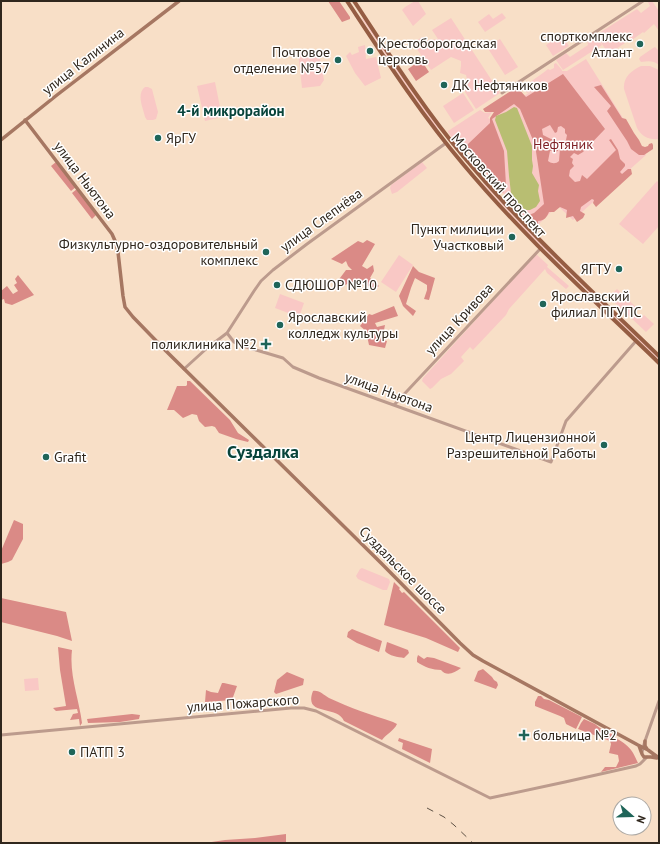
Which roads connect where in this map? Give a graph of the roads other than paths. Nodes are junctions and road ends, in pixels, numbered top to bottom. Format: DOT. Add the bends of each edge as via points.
graph roads {
  1 [pos="179,1"];
  2 [pos="348,1"];
  3 [pos="354,1"];
  4 [pos="643,1"];
  5 [pos="502,93"];
  6 [pos="25,120"];
  7 [pos="443,131"];
  8 [pos="439,134"];
  9 [pos="1,140"];
  10 [pos="446,143"];
  11 [pos="483,179"];
  12 [pos="479,183"];
  13 [pos="541,248"];
  14 [pos="227,333"];
  15 [pos="636,341"];
  16 [pos="659,356"];
  17 [pos="659,363"];
  18 [pos="184,369"];
  19 [pos="394,405"];
  20 [pos="659,701"];
  21 [pos="1,735"];
  22 [pos="645,741"];
  23 [pos="638,746"];
  24 [pos="645,751"];
  25 [pos="647,757"];
  26 [pos="659,758"];
  27 [pos="643,762"];
  1 -- 6 [label="main road, улица Калинина"];
  2 -- 8 [label="main road, Московский проспект" via="405,88"];
  3 -- 7 [label="main road, Московский проспект"];
  4 -- 5 [label="street"];
  6 -- 9 [label="main road, улица Калинина"];
  6 -- 18 [label="main road, улица Ньютона" via="112,234 119,258 127,310"];
  7 -- 8 [label="street"];
  7 -- 11 [label="main road, Московский проспект"];
  8 -- 10 [label="main road, Московский проспект"];
  10 -- 12 [label="main road, Московский проспект"];
  10 -- 14 [label="street, улица Слепнёва" via="273,270 261,281"];
  11 -- 12 [label="main road"];
  11 -- 16 [label="main road, Московский проспект" via="531,231"];
  12 -- 13 [label="main road, Московский проспект"];
  13 -- 15 [label="main road, Московский проспект"];
  13 -- 19 [label="street, улица Кривова"];
  14 -- 18 [label="street, улица Слепнёва"];
  14 -- 19 [label="street, улица Ньютона" via="239,345 283,358 293,367"];
  15 -- 17 [label="main road, Московский проспект"];
  15 -- 19 [label="street, улица Ньютона" via="566,421 551,462"];
  18 -- 23 [label="main road, Суздальское шоссе" via="468,651 483,662"];
  20 -- 22 [label="street"];
  21 -- 27 [label="street, улица Пожарского" via="304,708 316,711 490,798 636,766"];
  22 -- 23 [label="street"];
  22 -- 24 [label="main road"];
  23 -- 24 [label="main road"];
  24 -- 25 [label="main road" via="644,757"];
  24 -- 25 [label="main road" via="650,754"];
  24 -- 26 [label="main road"];
  24 -- 27 [label="street"];
  25 -- 26 [label="main road"];
  25 -- 27 [label="street"];
}
